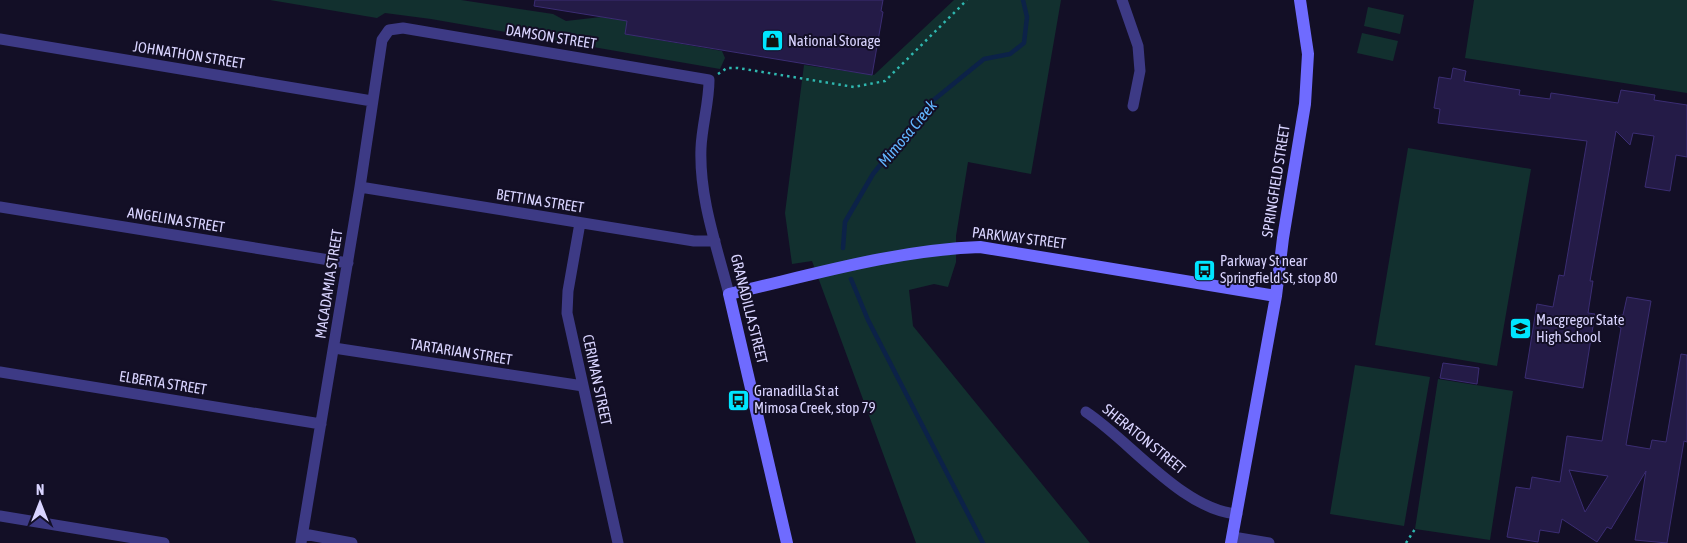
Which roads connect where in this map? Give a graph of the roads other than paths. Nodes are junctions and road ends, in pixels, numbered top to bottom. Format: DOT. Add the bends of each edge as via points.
graph roads {
  1 [pos="1122,0"];
  2 [pos="1300,0"];
  3 [pos="389,30"];
  4 [pos="0,39"];
  5 [pos="708,80"];
  6 [pos="372,101"];
  7 [pos="1133,106"];
  8 [pos="360,187"];
  9 [pos="0,207"];
  10 [pos="580,222"];
  11 [pos="715,241"];
  12 [pos="348,263"];
  13 [pos="730,294"];
  14 [pos="1276,296"];
  15 [pos="334,348"];
  16 [pos="0,372"];
  17 [pos="583,386"];
  18 [pos="1086,412"];
  19 [pos="321,424"];
  20 [pos="1237,514"];
  21 [pos="0,516"];
  22 [pos="302,538"];
  23 [pos="1232,540"];
  24 [pos="164,543"];
  25 [pos="352,543"];
  26 [pos="618,543"];
  27 [pos="787,543"];
  28 [pos="1269,543"];
  1 -- 7 [label="street" via="1138,46 1140,71"];
  2 -- 14 [label="street, SPRINGFIELD STREET" via="1308,54 1306,104"];
  3 -- 5 [label="street, DAMSON STREET" via="404,28"];
  3 -- 6 [label="street, MACADAMIA STREET" via="382,40"];
  4 -- 6 [label="street, JOHNATHON STREET"];
  5 -- 11 [label="street, GRANADILLA STREET" via="701,171 704,200"];
  6 -- 8 [label="street, MACADAMIA STREET"];
  8 -- 10 [label="street, BETTINA STREET"];
  8 -- 12 [label="street, MACADAMIA STREET"];
  9 -- 12 [label="street, ANGELINA STREET"];
  10 -- 11 [label="street, BETTINA STREET" via="694,241"];
  10 -- 17 [label="street, CERIMAN STREET" via="567,313"];
  11 -- 13 [label="street, GRANADILLA STREET"];
  12 -- 15 [label="street, MACADAMIA STREET"];
  13 -- 14 [label="street, PARKWAY STREET" via="881,258 947,248 980,247"];
  13 -- 27 [label="street, GRANADILLA STREET"];
  14 -- 20 [label="street, SPRINGFIELD STREET"];
  15 -- 17 [label="street, TARTARIAN STREET"];
  15 -- 19 [label="street, MACADAMIA STREET"];
  16 -- 19 [label="street, ELBERTA STREET"];
  17 -- 26 [label="street, CERIMAN STREET"];
  18 -- 20 [label="street, SHERATON STREET" via="1106,425 1150,466 1204,505"];
  19 -- 22 [label="street, MACADAMIA STREET"];
  20 -- 23 [label="street, SPRINGFIELD STREET"];
  21 -- 24 [label="street"];
  22 -- 25 [label="street"];
  23 -- 28 [label="street"];
}
